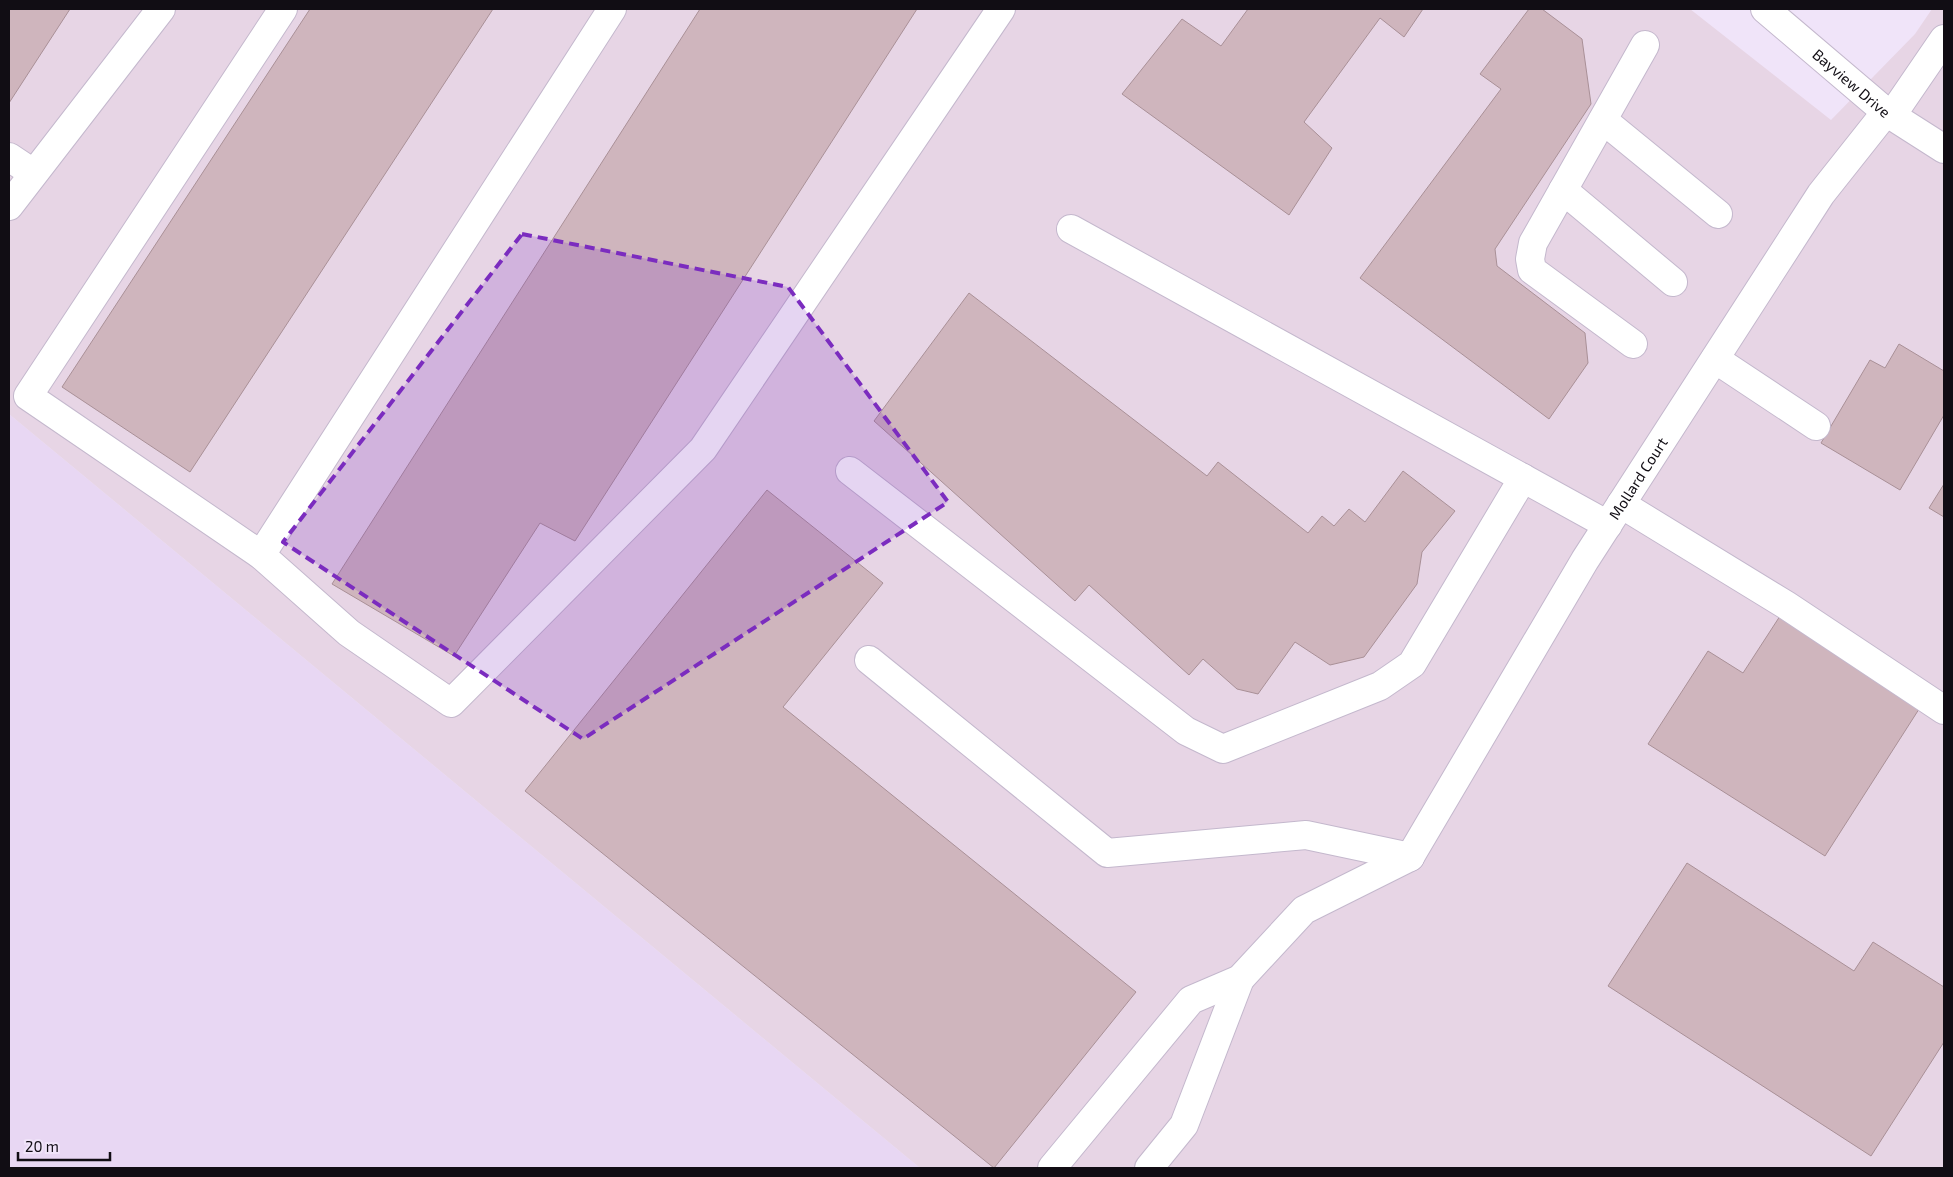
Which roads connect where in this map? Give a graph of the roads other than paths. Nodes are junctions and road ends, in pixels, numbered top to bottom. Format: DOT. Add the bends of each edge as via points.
graph roads {
  1 [pos="161,9"];
  2 [pos="283,9"];
  3 [pos="612,9"];
  4 [pos="1001,9"];
  5 [pos="1765,9"];
  6 [pos="1944,38"];
  7 [pos="1645,44"];
  8 [pos="1889,114"];
  9 [pos="1603,120"];
  10 [pos="1944,149"];
  11 [pos="9,157"];
  12 [pos="33,173"];
  13 [pos="1563,190"];
  14 [pos="9,206"];
  15 [pos="1718,214"];
  16 [pos="1071,228"];
  17 [pos="1673,282"];
  18 [pos="1633,344"];
  19 [pos="1715,359"];
  20 [pos="1816,426"];
  21 [pos="850,471"];
  22 [pos="1523,478"];
  23 [pos="1615,514"];
  24 [pos="261,556"];
  25 [pos="869,660"];
  26 [pos="1944,710"];
  27 [pos="1410,857"];
  28 [pos="1240,979"];
  29 [pos="1052,1168"];
  30 [pos="1149,1168"];
  1 -- 12 [label="street"];
  2 -- 24 [label="street" via="28,396"];
  3 -- 24 [label="street"];
  4 -- 24 [label="street" via="703,449 451,703 350,633"];
  5 -- 8 [label="street, Bayview Drive"];
  6 -- 8 [label="street, Mollard Court"];
  7 -- 9 [label="street"];
  8 -- 10 [label="street, Bayview Drive"];
  8 -- 19 [label="street, Mollard Court" via="1821,194"];
  9 -- 13 [label="street"];
  9 -- 15 [label="street"];
  11 -- 12 [label="street"];
  12 -- 14 [label="street"];
  13 -- 17 [label="street"];
  13 -- 18 [label="street" via="1533,244 1532,270"];
  16 -- 22 [label="street"];
  19 -- 20 [label="street"];
  19 -- 23 [label="street, Mollard Court"];
  21 -- 22 [label="street" via="1186,731 1222,749 1380,686 1412,664"];
  22 -- 23 [label="street"];
  23 -- 26 [label="street" via="1786,605"];
  23 -- 27 [label="street, Mollard Court"];
  25 -- 27 [label="street" via="1106,853 1306,835"];
  27 -- 28 [label="street" via="1304,910"];
  28 -- 29 [label="street" via="1191,1000"];
  28 -- 30 [label="street" via="1184,1125"];
}
